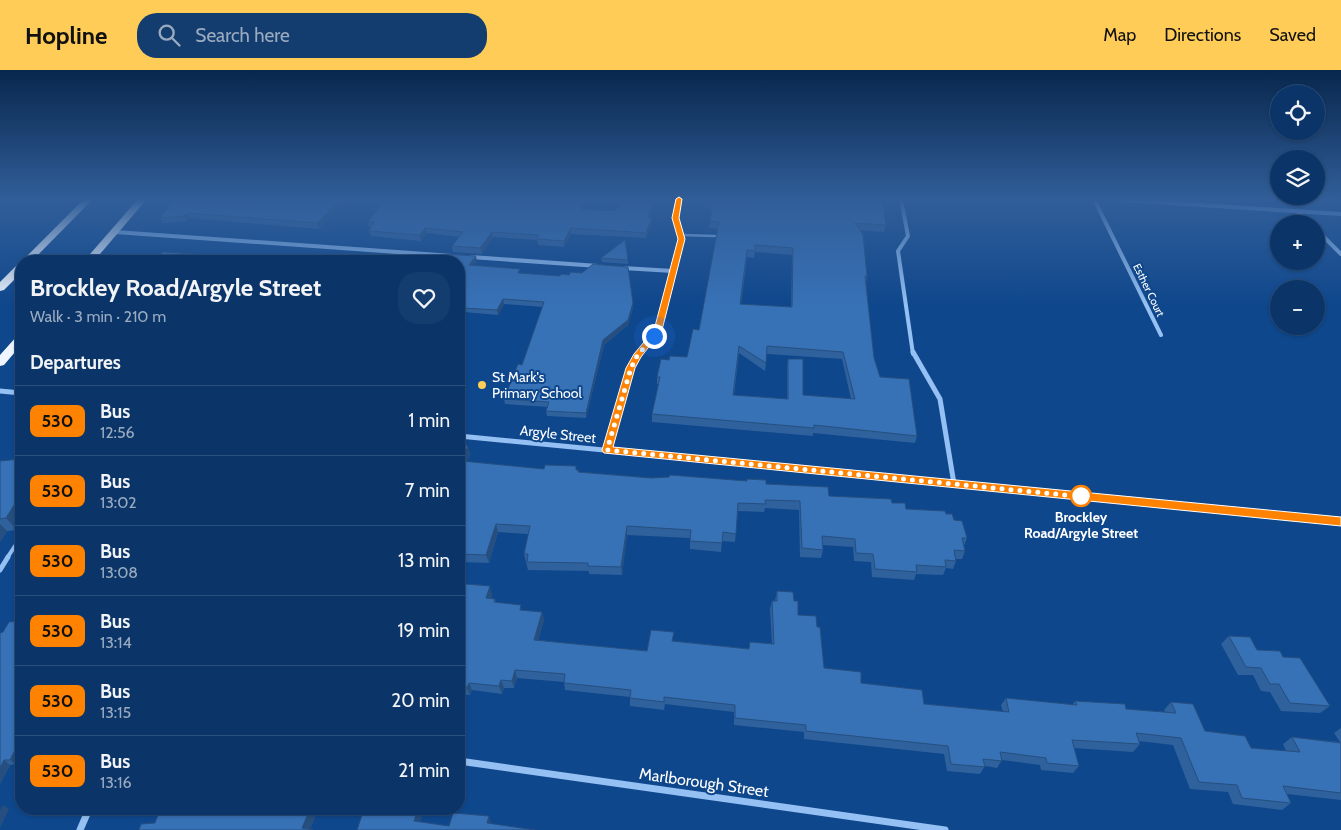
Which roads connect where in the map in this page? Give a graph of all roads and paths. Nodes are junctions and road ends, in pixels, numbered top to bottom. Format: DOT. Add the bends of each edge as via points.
graph roads {
  1 [pos="54,234"];
  2 [pos="113,234"];
  3 [pos="151,234"];
  4 [pos="908,234"];
  5 [pos="1111,234"];
  6 [pos="681,235"];
  7 [pos="715,236"];
  8 [pos="1325,239"];
  9 [pos="1341,254"];
  10 [pos="33,255"];
  11 [pos="94,255"];
  12 [pos="447,255"];
  13 [pos="470,257"];
  14 [pos="603,266"];
  15 [pos="621,268"];
  16 [pos="673,272"];
  17 [pos="15,273"];
  18 [pos="0,288"];
  19 [pos="1161,335"];
  20 [pos="15,345"];
  21 [pos="0,362"];
  22 [pos="0,391"];
  23 [pos="15,392"];
  24 [pos="465,437"];
  25 [pos="607,450"];
  26 [pos="954,484"];
  27 [pos="1341,521"];
  28 [pos="15,546"];
  29 [pos="0,570"];
  30 [pos="465,762"];
  31 [pos="86,815"];
  32 [pos="80,830"];
  33 [pos="945,830"];
  1 -- 10 [label="highway"];
  2 -- 11 [label="highway"];
  3 -- 12 [label="street"];
  4 -- 26 [label="street" via="898,251 913,353 936,390"];
  5 -- 19 [label="street, Esther Court"];
  6 -- 7 [label="lane"];
  6 -- 16 [label="street"];
  8 -- 9 [label="street"];
  13 -- 14 [label="street"];
  15 -- 16 [label="street"];
  16 -- 25 [label="street" via="658,330 631,368"];
  17 -- 18 [label="highway"];
  20 -- 21 [label="highway"];
  22 -- 23 [label="street"];
  24 -- 25 [label="street, Argyle Street"];
  25 -- 26 [label="street, Argyle Street"];
  26 -- 27 [label="street, Argyle Street"];
  28 -- 29 [label="lane"];
  30 -- 33 [label="street, Marlborough Street"];
  31 -- 32 [label="street"];
}
